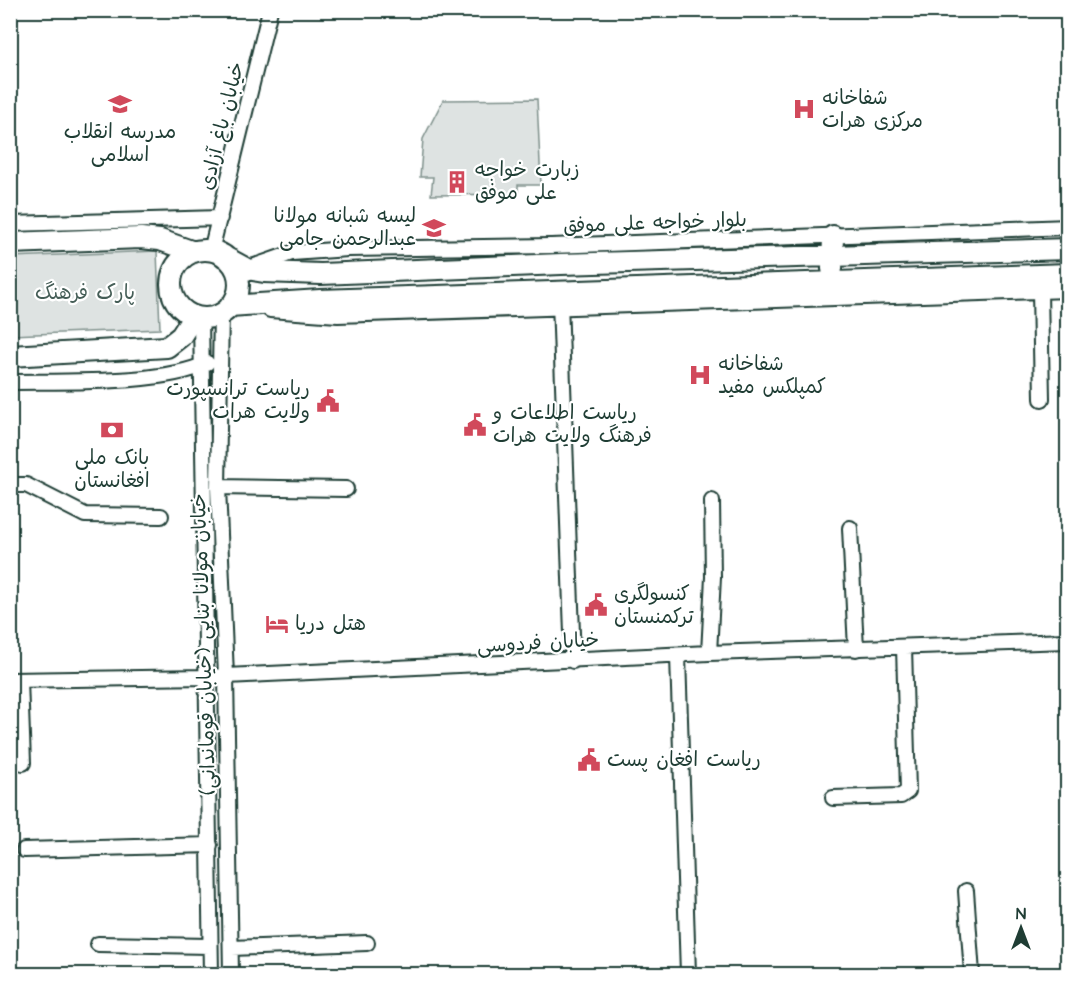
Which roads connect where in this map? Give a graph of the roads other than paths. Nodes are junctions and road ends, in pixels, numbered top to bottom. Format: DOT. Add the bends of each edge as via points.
graph roads {
  1 [pos="270,10"];
  2 [pos="220,218"];
  3 [pos="10,224"];
  4 [pos="1068,227"];
  5 [pos="832,236"];
  6 [pos="10,243"];
  7 [pos="1068,249"];
  8 [pos="210,253"];
  9 [pos="832,258"];
  10 [pos="247,269"];
  11 [pos="1068,274"];
  12 [pos="833,283"];
  13 [pos="1068,290"];
  14 [pos="1040,291"];
  15 [pos="560,300"];
  16 [pos="232,309"];
  17 [pos="198,317"];
  18 [pos="10,356"];
  19 [pos="221,356"];
  20 [pos="202,366"];
  21 [pos="10,382"];
  22 [pos="1042,399"];
  23 [pos="10,485"];
  24 [pos="218,487"];
  25 [pos="346,489"];
  26 [pos="712,501"];
  27 [pos="161,516"];
  28 [pos="850,528"];
  29 [pos="1068,641"];
  30 [pos="904,647"];
  31 [pos="856,649"];
  32 [pos="709,653"];
  33 [pos="678,656"];
  34 [pos="573,661"];
  35 [pos="226,676"];
  36 [pos="206,677"];
  37 [pos="16,680"];
  38 [pos="23,762"];
  39 [pos="833,798"];
  40 [pos="210,845"];
  41 [pos="24,850"];
  42 [pos="966,891"];
  43 [pos="367,943"];
  44 [pos="98,944"];
  45 [pos="210,946"];
  46 [pos="232,948"];
  47 [pos="211,975"];
  48 [pos="231,975"];
  49 [pos="688,975"];
  50 [pos="972,975"];
  1 -- 2 [label="street, خیابان باغ آزادی"];
  2 -- 3 [label="street"];
  2 -- 8 [label="street, خیابان باغ آزادی"];
  4 -- 5 [label="street, بلوار خواجه علی موفق"];
  5 -- 9 [label="highway"];
  5 -- 10 [label="street, بلوار خواجه علی موفق" via="348,249 292,253"];
  6 -- 8 [label="highway" via="141,238"];
  7 -- 9 [label="highway"];
  8 -- 10 [label="highway"];
  8 -- 16 [label="highway" via="232,264 238,281"];
  8 -- 17 [label="highway" via="178,263 171,280 178,306"];
  9 -- 10 [label="highway" via="321,274"];
  9 -- 12 [label="highway"];
  11 -- 12 [label="highway"];
  12 -- 15 [label="highway"];
  13 -- 14 [label="street"];
  14 -- 15 [label="street"];
  14 -- 22 [label="street"];
  15 -- 16 [label="highway" via="320,300"];
  15 -- 34 [label="street"];
  16 -- 17 [label="highway"];
  16 -- 19 [label="street, خیابان مولانا بنایی (خیابان قوماندانی)"];
  17 -- 18 [label="highway" via="167,347"];
  17 -- 20 [label="street, خیابان مولانا بنایی (خیابان قوماندانی)"];
  19 -- 20 [label="street"];
  19 -- 24 [label="street, خیابان مولانا بنایی (خیابان قوماندانی)"];
  20 -- 21 [label="street" via="124,378"];
  20 -- 36 [label="street, خیابان مولانا بنایی (خیابان قوماندانی)"];
  23 -- 27 [label="street" via="26,485 85,515"];
  24 -- 25 [label="street"];
  24 -- 35 [label="street, خیابان مولانا بنایی (خیابان قوماندانی)"];
  26 -- 32 [label="street"];
  28 -- 31 [label="street"];
  29 -- 30 [label="street, خیابان فردوسی"];
  30 -- 31 [label="street, خیابان فردوسی"];
  30 -- 39 [label="street" via="908,791 901,796"];
  31 -- 32 [label="street, خیابان فردوسی"];
  32 -- 33 [label="street, خیابان فردوسی"];
  33 -- 34 [label="street, خیابان فردوسی"];
  33 -- 49 [label="street"];
  34 -- 35 [label="street, خیابان فردوسی"];
  35 -- 36 [label="street, خیابان فردوسی"];
  35 -- 46 [label="street, خیابان مولانا بنایی (خیابان قوماندانی)"];
  36 -- 37 [label="street, خیابان فردوسی"];
  36 -- 40 [label="street, خیابان مولانا بنایی (خیابان قوماندانی)"];
  37 -- 38 [label="street"];
  40 -- 41 [label="street"];
  40 -- 45 [label="street, خیابان مولانا بنایی (خیابان قوماندانی)"];
  42 -- 50 [label="street"];
  43 -- 46 [label="street"];
  44 -- 45 [label="street"];
  45 -- 47 [label="street, خیابان مولانا بنایی (خیابان قوماندانی)"];
  46 -- 48 [label="street, خیابان مولانا بنایی (خیابان قوماندانی)"];
}
